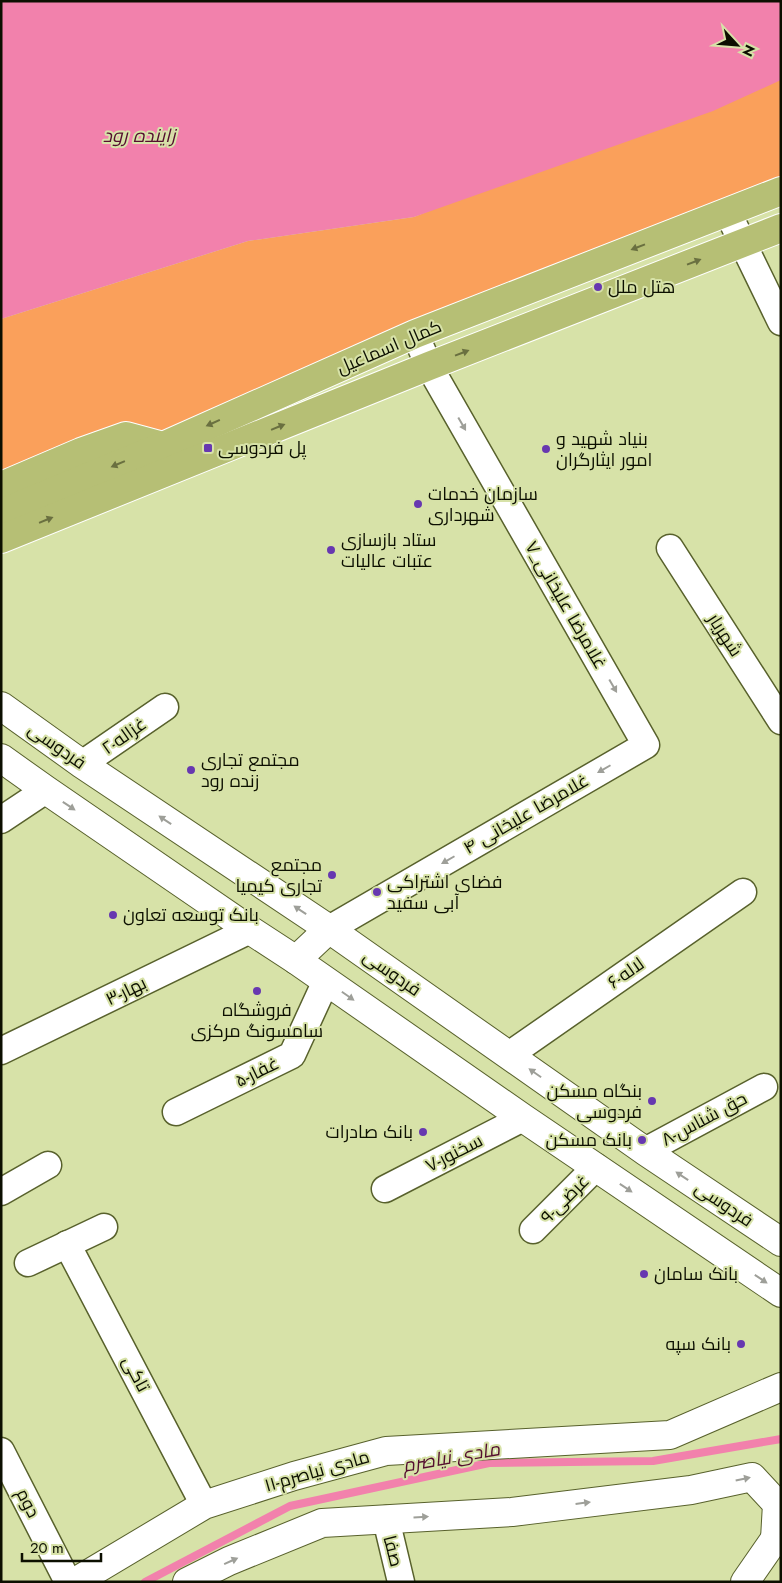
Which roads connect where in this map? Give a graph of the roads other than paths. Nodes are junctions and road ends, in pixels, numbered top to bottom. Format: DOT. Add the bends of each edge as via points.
graph roads {
  1 [pos="781,191"];
  2 [pos="728,213"];
  3 [pos="781,228"];
  4 [pos="742,243"];
  5 [pos="781,322"];
  6 [pos="415,334"];
  7 [pos="429,366"];
  8 [pos="163,446"];
  9 [pos="1,486"];
  10 [pos="1,513"];
  11 [pos="1,539"];
  12 [pos="670,548"];
  13 [pos="1,706"];
  14 [pos="165,707"];
  15 [pos="781,720"];
  16 [pos="646,745"];
  17 [pos="1,758"];
  18 [pos="82,764"];
  19 [pos="46,790"];
  20 [pos="1,820"];
  21 [pos="743,892"];
  22 [pos="329,929"];
  23 [pos="250,930"];
  24 [pos="296,960"];
  25 [pos="326,981"];
  26 [pos="1,1051"];
  27 [pos="510,1055"];
  28 [pos="764,1087"];
  29 [pos="176,1112"];
  30 [pos="523,1118"];
  31 [pos="645,1151"];
  32 [pos="48,1165"];
  33 [pos="596,1167"];
  34 [pos="385,1188"];
  35 [pos="1,1192"];
  36 [pos="104,1226"];
  37 [pos="533,1230"];
  38 [pos="781,1242"];
  39 [pos="68,1244"];
  40 [pos="28,1263"];
  41 [pos="781,1293"];
  42 [pos="781,1387"];
  43 [pos="1,1451"];
  44 [pos="204,1505"];
  45 [pos="386,1519"];
  46 [pos="778,1534"];
  47 [pos="68,1582"];
  48 [pos="75,1582"];
  49 [pos="187,1582"];
  50 [pos="401,1582"];
  51 [pos="745,1582"];
  1 -- 2 [label="main road, کمال اسماعیل"];
  2 -- 4 [label="street"];
  2 -- 6 [label="main road, کمال اسماعیل, one-way"];
  3 -- 4 [label="main road, کمال اسماعیل"];
  4 -- 5 [label="street"];
  7 -- 4 [label="main road, کمال اسماعیل, one-way"];
  6 -- 7 [label="street, ۷_غلامرضا علیخانی"];
  6 -- 8 [label="main road, کمال اسماعیل, one-way"];
  11 -- 7 [label="main road, کمال اسماعیل, one-way"];
  7 -- 16 [label="street, ۷_غلامرضا علیخانی, one-way"];
  8 -- 9 [label="main road" via="126,436"];
  8 -- 10 [label="main road, کمال اسماعیل, one-way"];
  12 -- 15 [label="street, شهریار"];
  13 -- 18 [label="main road, فردوسی"];
  14 -- 18 [label="street, ۲-غزاله"];
  16 -- 22 [label="street, ۴ غلامرضا علیخانی, one-way"];
  17 -- 19 [label="main road"];
  22 -- 18 [label="main road, فردوسی, one-way"];
  19 -- 20 [label="street"];
  19 -- 23 [label="main road, one-way"];
  21 -- 27 [label="street, ۶-لاله"];
  22 -- 24 [label="main road"];
  22 -- 27 [label="main road, فردوسی"];
  23 -- 24 [label="main road"];
  23 -- 26 [label="street, ۳-بهار"];
  24 -- 25 [label="main road"];
  25 -- 29 [label="street, ۵-غفار" via="292,1055"];
  25 -- 30 [label="main road, one-way"];
  31 -- 27 [label="main road, فردوسی, one-way"];
  28 -- 31 [label="street, ۸-حق شناس"];
  30 -- 33 [label="main road"];
  30 -- 34 [label="street, ۷-سخنور"];
  38 -- 31 [label="main road, فردوسی, one-way"];
  32 -- 35 [label="street"];
  33 -- 37 [label="street, ۹-غرضی"];
  33 -- 41 [label="main road, one-way"];
  36 -- 39 [label="street"];
  39 -- 40 [label="street"];
  39 -- 44 [label="street, تاکی"];
  42 -- 44 [label="main road, ۱۱-مادی نیاصرم" via="670,1435 386,1451"];
  43 -- 47 [label="street, دوم"];
  44 -- 48 [label="main road, ۱۱-مادی نیاصرم"];
  45 -- 46 [label="main road, one-way" via="512,1512 691,1490 752,1477 778,1504"];
  49 -- 45 [label="main road, one-way" via="322,1523"];
  45 -- 50 [label="street, صفا"];
  46 -- 51 [label="main road"];
}
